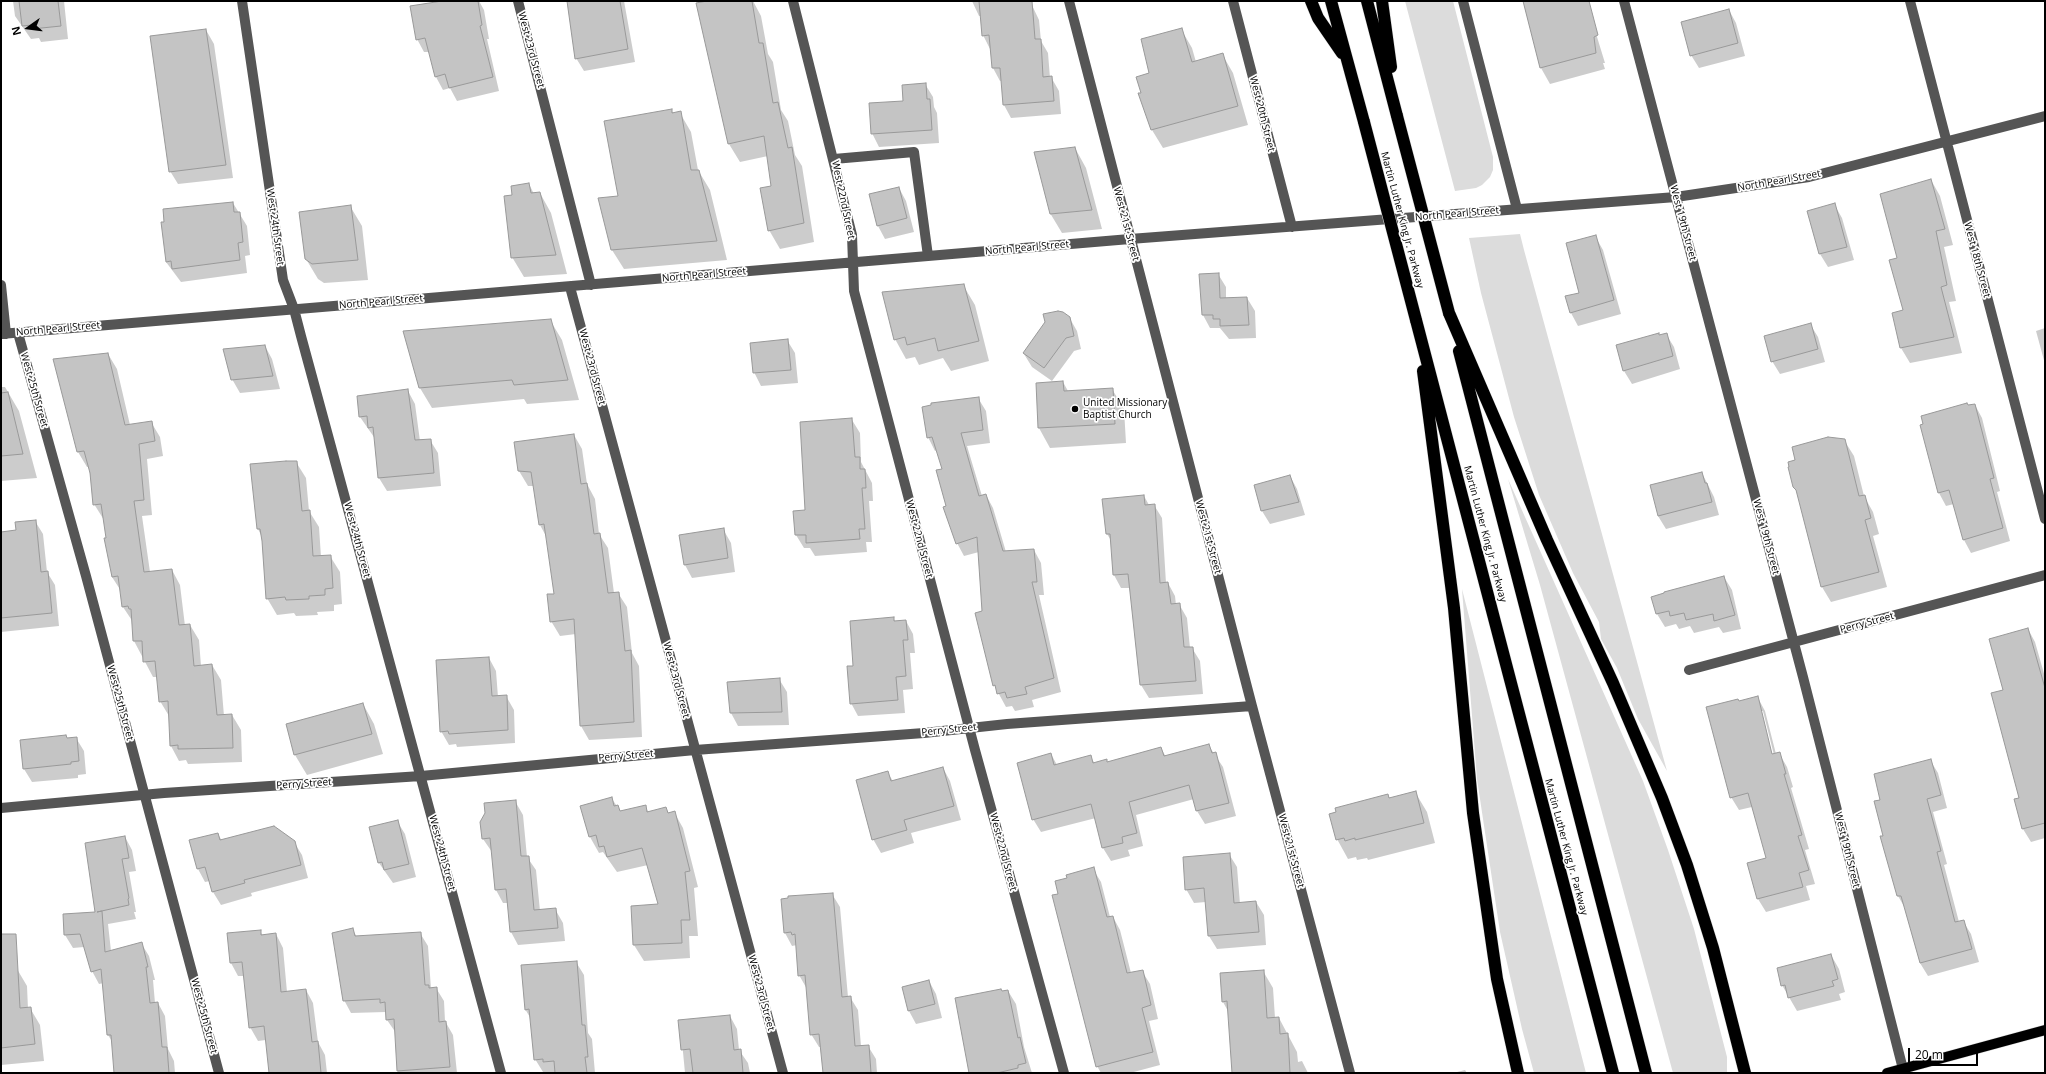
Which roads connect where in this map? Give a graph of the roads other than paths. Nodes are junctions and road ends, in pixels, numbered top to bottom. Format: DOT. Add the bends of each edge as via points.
graph roads {
  1 [pos="242,1"];
  2 [pos="518,1"];
  3 [pos="793,1"];
  4 [pos="1069,1"];
  5 [pos="1233,1"];
  6 [pos="1311,1"];
  7 [pos="1331,1"];
  8 [pos="1367,1"];
  9 [pos="1382,1"];
  10 [pos="1463,1"];
  11 [pos="1624,1"];
  12 [pos="1910,1"];
  13 [pos="1347,61"];
  14 [pos="1397,116"];
  15 [pos="2045,116"];
  16 [pos="1947,143"];
  17 [pos="834,159"];
  18 [pos="1676,197"];
  19 [pos="1518,209"];
  20 [pos="1292,227"];
  21 [pos="1130,239"];
  22 [pos="928,256"];
  23 [pos="853,262"];
  24 [pos="1,285"];
  25 [pos="591,285"];
  26 [pos="570,287"];
  27 [pos="294,309"];
  28 [pos="1449,313"];
  29 [pos="1416,320"];
  30 [pos="18,333"];
  31 [pos="4,334"];
  32 [pos="2045,519"];
  33 [pos="2045,575"];
  34 [pos="1793,643"];
  35 [pos="1689,670"];
  36 [pos="1252,706"];
  37 [pos="969,728"];
  38 [pos="695,750"];
  39 [pos="421,776"];
  40 [pos="144,795"];
  41 [pos="1,808"];
  42 [pos="2045,1030"];
  43 [pos="1903,1071"];
  44 [pos="219,1073"];
  45 [pos="501,1073"];
  46 [pos="783,1073"];
  47 [pos="1064,1073"];
  48 [pos="1350,1073"];
  49 [pos="1518,1073"];
  50 [pos="1613,1073"];
  51 [pos="1646,1073"];
  52 [pos="1745,1073"];
  53 [pos="1887,1073"];
  1 -- 27 [label="street, West 24th Street" via="283,280"];
  2 -- 25 [label="street, West 23rd Street"];
  3 -- 17 [label="street, West 22nd Street"];
  4 -- 21 [label="street, West 21st Street"];
  5 -- 20 [label="street, West 20th Street"];
  6 -- 13 [label="highway" via="1318,18"];
  7 -- 13 [label="highway, Martin Luther King Jr. Parkway"];
  8 -- 14 [label="highway, Martin Luther King Jr. Parkway"];
  9 -- 14 [label="highway"];
  10 -- 19 [label="street"];
  11 -- 18 [label="street, West 19th Street"];
  12 -- 16 [label="street, West 18th Street"];
  13 -- 29 [label="highway, Martin Luther King Jr. Parkway, bridge"];
  14 -- 28 [label="highway, Martin Luther King Jr. Parkway, bridge"];
  15 -- 16 [label="street, North Pearl Street"];
  16 -- 18 [label="street, North Pearl Street" via="1809,177"];
  16 -- 32 [label="street, West 18th Street"];
  17 -- 22 [label="street" via="914,152"];
  17 -- 23 [label="street, West 22nd Street" via="852,235"];
  18 -- 19 [label="street, North Pearl Street"];
  18 -- 34 [label="street, West 19th Street"];
  19 -- 20 [label="street, North Pearl Street"];
  20 -- 21 [label="street, North Pearl Street"];
  21 -- 22 [label="street, North Pearl Street"];
  21 -- 36 [label="street, West 21st Street"];
  22 -- 23 [label="street, North Pearl Street"];
  23 -- 25 [label="street, North Pearl Street"];
  23 -- 37 [label="street, West 22nd Street" via="854,291"];
  24 -- 31 [label="street"];
  25 -- 26 [label="street, North Pearl Street"];
  26 -- 27 [label="street, North Pearl Street"];
  26 -- 38 [label="street, West 23rd Street"];
  27 -- 30 [label="street, North Pearl Street"];
  27 -- 39 [label="street, West 24th Street"];
  28 -- 51 [label="highway, Martin Luther King Jr. Parkway"];
  28 -- 52 [label="highway" via="1662,798 1687,865 1713,948"];
  29 -- 49 [label="highway" via="1454,608 1473,813 1497,979"];
  29 -- 50 [label="highway, Martin Luther King Jr. Parkway"];
  30 -- 31 [label="street, North Pearl Street"];
  30 -- 40 [label="street, West 25th Street"];
  33 -- 34 [label="street, Perry Street"];
  34 -- 35 [label="street, Perry Street"];
  34 -- 43 [label="street, West 19th Street"];
  36 -- 37 [label="street, Perry Street"];
  36 -- 48 [label="street, West 21st Street"];
  37 -- 38 [label="street, Perry Street"];
  37 -- 47 [label="street, West 22nd Street"];
  38 -- 39 [label="street, Perry Street"];
  38 -- 46 [label="street, West 23rd Street"];
  39 -- 40 [label="street, Perry Street"];
  39 -- 45 [label="street, West 24th Street"];
  40 -- 41 [label="street, Perry Street"];
  40 -- 44 [label="street, West 25th Street"];
  42 -- 43 [label="main road"];
  43 -- 53 [label="main road"];
}
